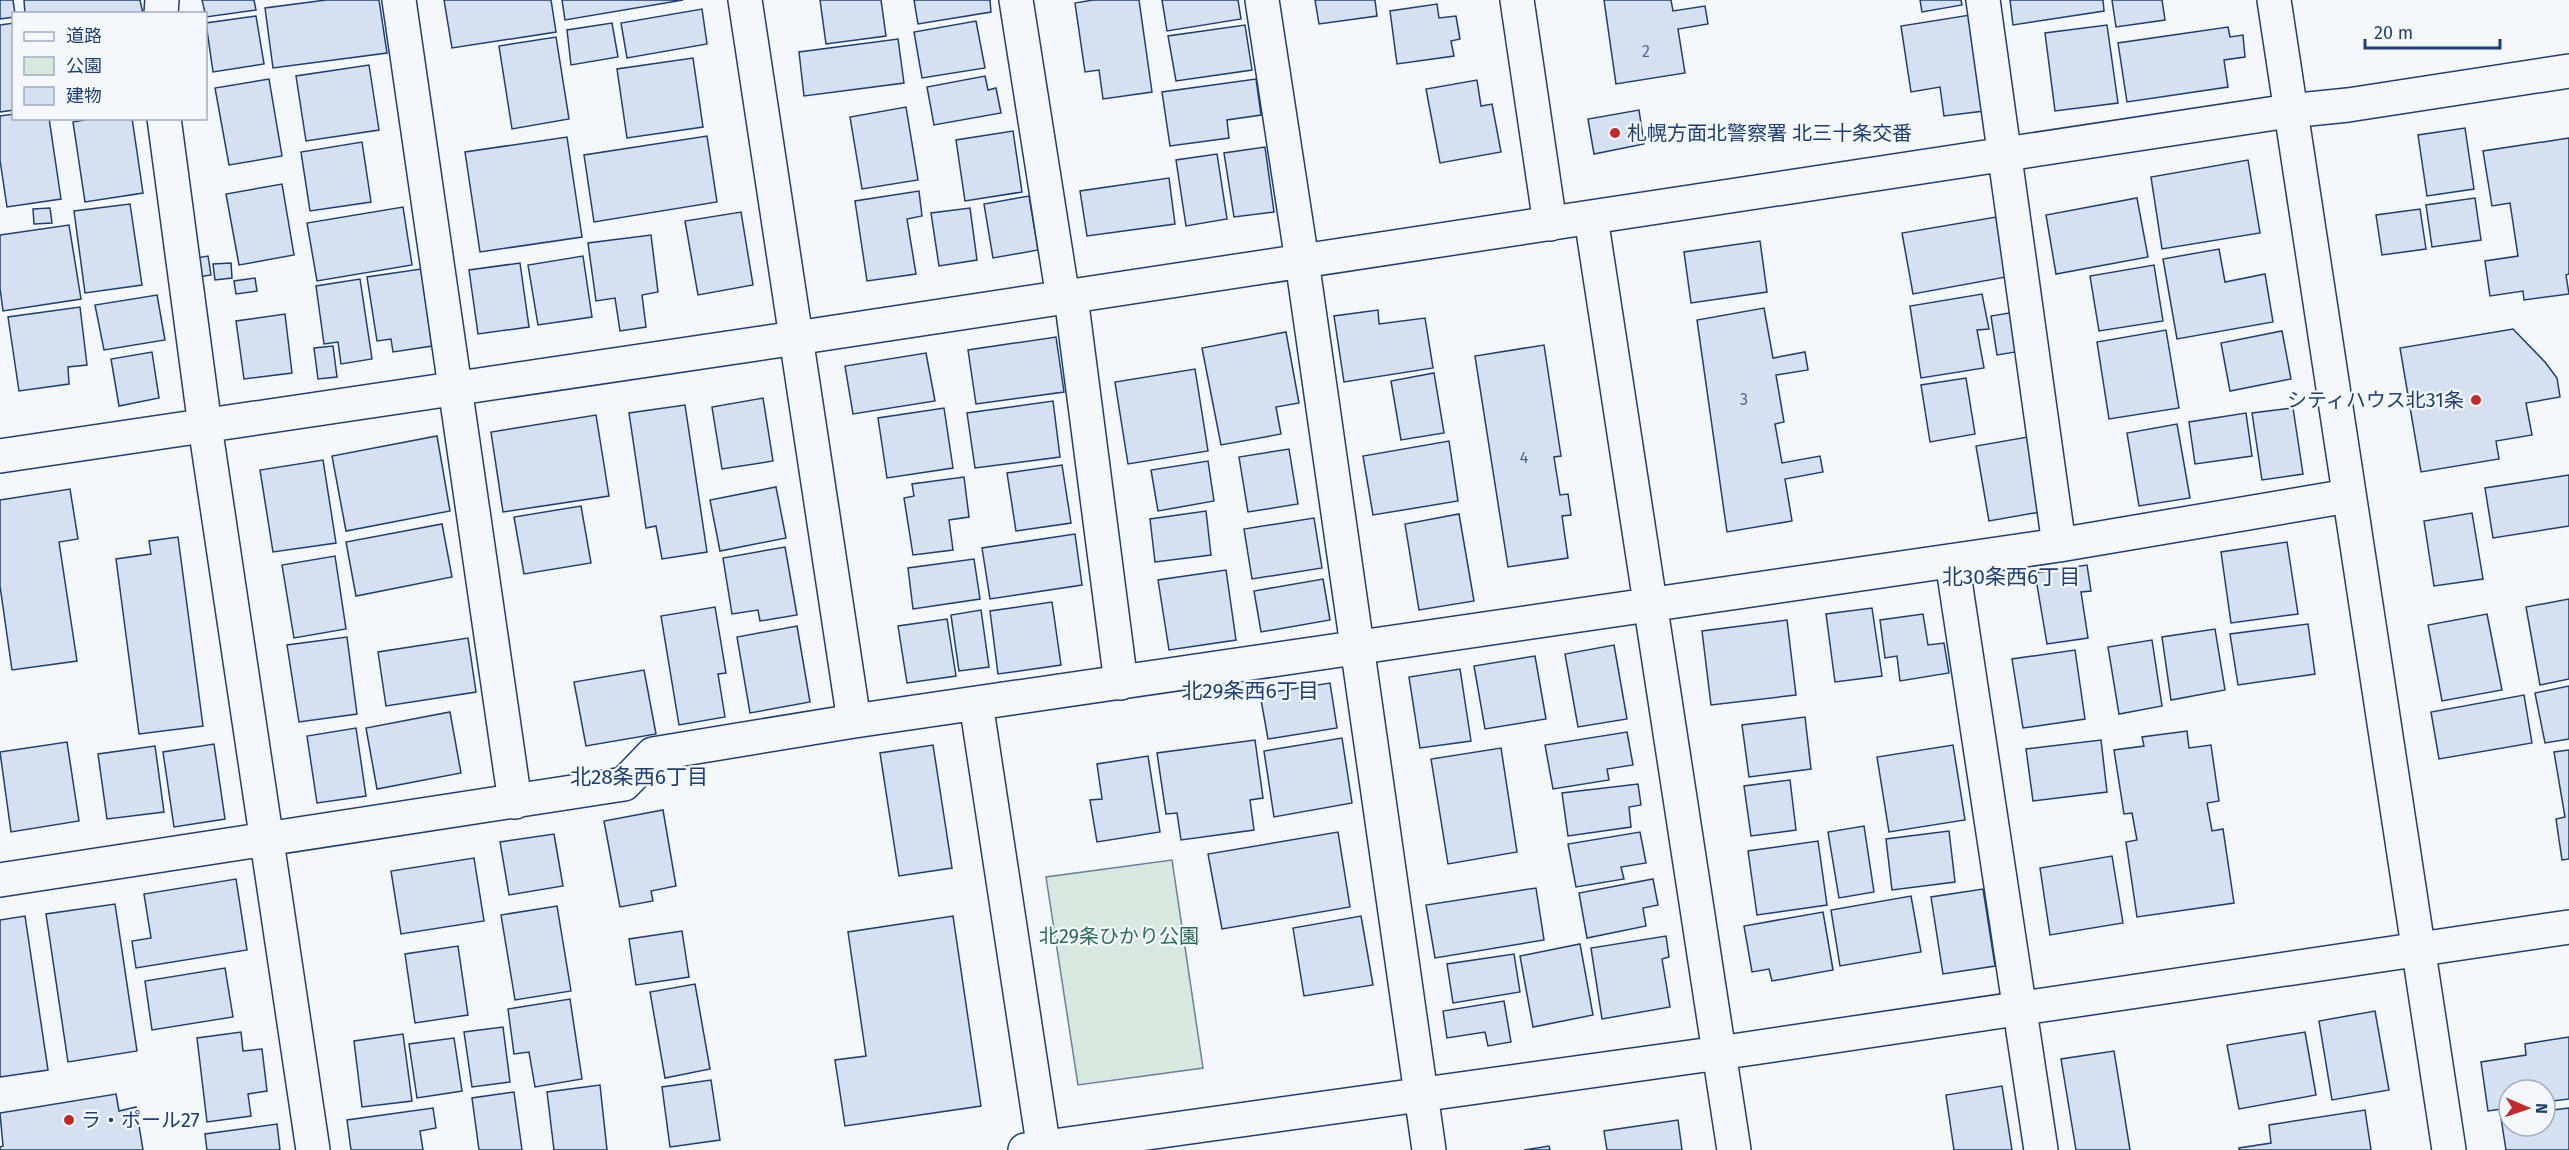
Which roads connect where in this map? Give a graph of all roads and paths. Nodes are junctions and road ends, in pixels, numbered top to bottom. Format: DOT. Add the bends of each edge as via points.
graph roads {
  1 [pos="399,0"];
  2 [pos="745,0"];
  3 [pos="1016,0"];
  4 [pos="1262,0"];
  5 [pos="1517,0"];
  6 [pos="1983,0"];
  7 [pos="2274,0"];
  8 [pos="2569,71"];
  9 [pos="2289,111"];
  10 [pos="164,120"];
  11 [pos="2005,155"];
  12 [pos="1591,218"];
  13 [pos="1550,224"];
  14 [pos="1302,261"];
  15 [pos="1067,297"];
  16 [pos="796,338"];
  17 [pos="455,389"];
  18 [pos="206,426"];
  19 [pos="0,456"];
  20 [pos="2348,496"];
  21 [pos="2059,544"];
  22 [pos="1952,561"];
  23 [pos="1650,604"];
  24 [pos="1358,647"];
  25 [pos="1121,683"];
  26 [pos="976,703"];
  27 [pos="854,722"];
  28 [pos="515,802"];
  29 [pos="266,839"];
  30 [pos="0,880"];
  31 [pos="2569,927"];
  32 [pos="2417,950"];
  33 [pos="2020,1008"];
  34 [pos="1719,1053"];
  35 [pos="1421,1095"];
  36 [pos="1037,1149"];
  37 [pos="313,1150"];
  38 [pos="1429,1150"];
  39 [pos="1734,1150"];
  40 [pos="2041,1150"];
  41 [pos="2449,1150"];
  1 -- 17 [label="street"];
  2 -- 16 [label="street"];
  3 -- 15 [label="street"];
  4 -- 14 [label="street"];
  5 -- 13 [label="street"];
  6 -- 11 [label="street"];
  7 -- 9 [label="street"];
  8 -- 9 [label="street"];
  9 -- 11 [label="street"];
  9 -- 20 [label="street"];
  10 -- 18 [label="street"];
  11 -- 12 [label="street"];
  11 -- 21 [label="street"];
  12 -- 13 [label="street"];
  12 -- 23 [label="street"];
  13 -- 14 [label="street"];
  14 -- 15 [label="street"];
  14 -- 24 [label="street"];
  15 -- 16 [label="street"];
  15 -- 25 [label="street"];
  16 -- 17 [label="street"];
  16 -- 27 [label="street"];
  17 -- 18 [label="street"];
  17 -- 28 [label="street"];
  18 -- 19 [label="street"];
  18 -- 29 [label="street"];
  20 -- 21 [label="street"];
  20 -- 32 [label="street"];
  21 -- 22 [label="street"];
  22 -- 23 [label="street"];
  22 -- 33 [label="street"];
  23 -- 24 [label="street"];
  23 -- 34 [label="street"];
  24 -- 25 [label="street"];
  24 -- 35 [label="street"];
  25 -- 26 [label="street"];
  26 -- 27 [label="street"];
  26 -- 36 [label="street"];
  27 -- 28 [label="street" via="653,754 624,784"];
  28 -- 29 [label="street"];
  29 -- 30 [label="street"];
  29 -- 37 [label="street"];
  31 -- 32 [label="street"];
  32 -- 33 [label="street"];
  32 -- 41 [label="street"];
  33 -- 34 [label="street"];
  33 -- 40 [label="street"];
  34 -- 35 [label="street"];
  34 -- 39 [label="street"];
  35 -- 36 [label="street"];
  35 -- 38 [label="street"];
}
